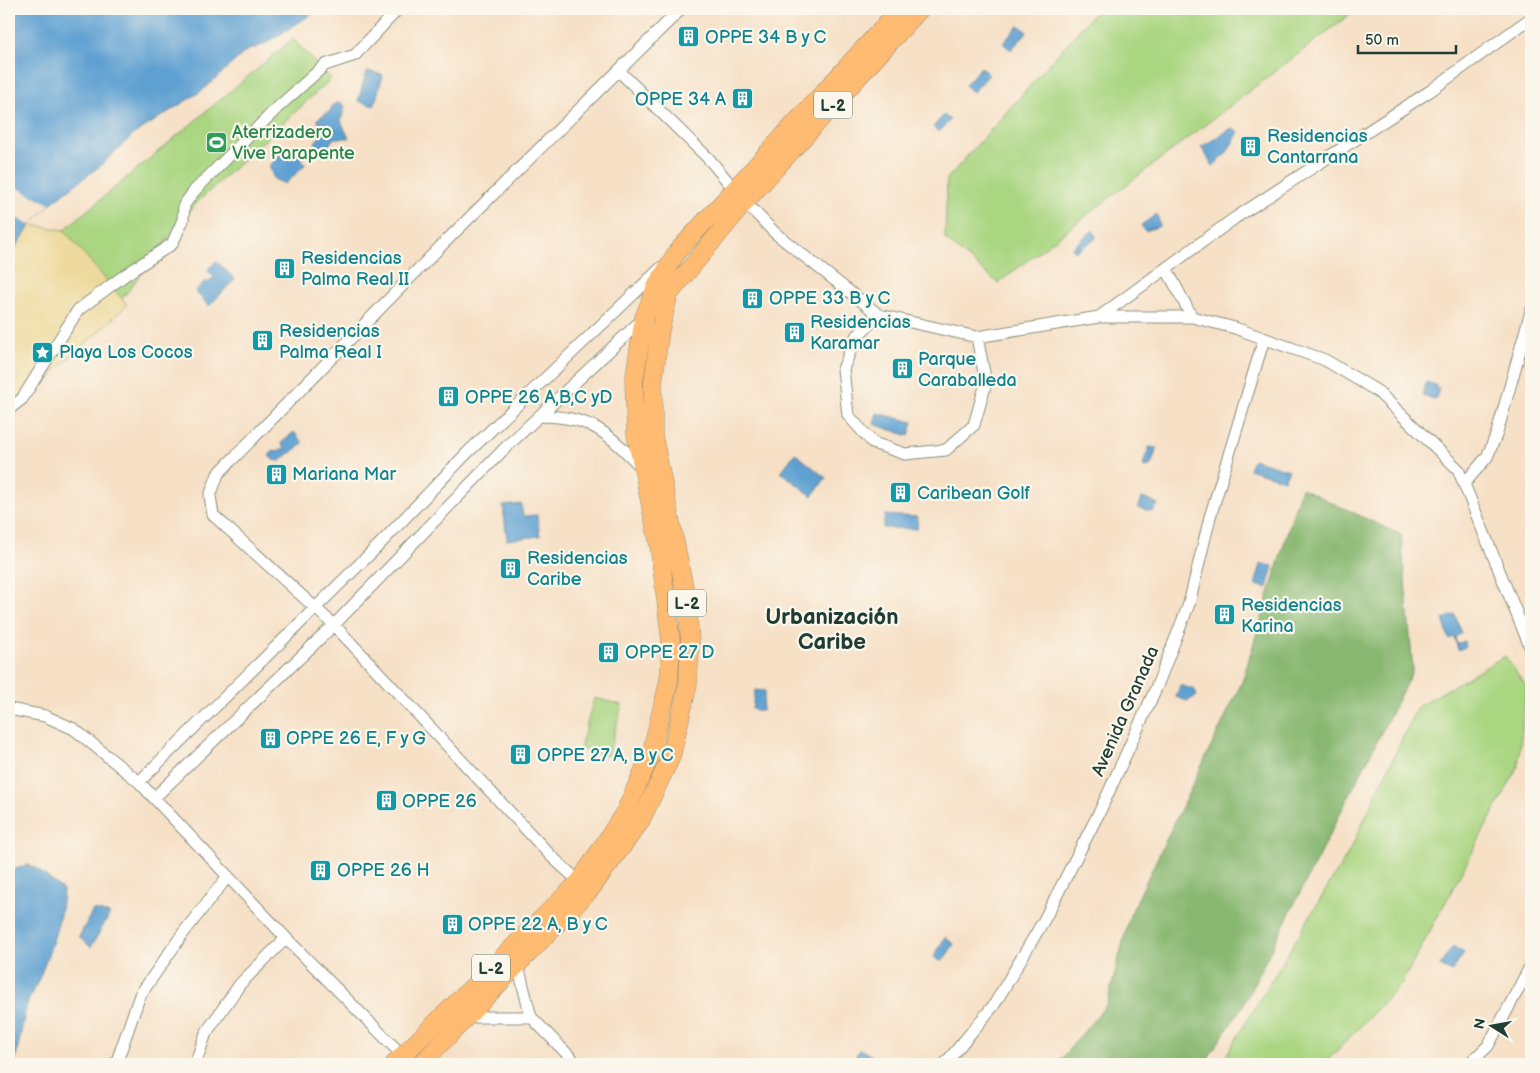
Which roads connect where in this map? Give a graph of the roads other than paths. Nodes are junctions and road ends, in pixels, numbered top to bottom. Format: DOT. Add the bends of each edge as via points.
graph roads {
  1 [pos="398,9"];
  2 [pos="682,9"];
  3 [pos="900,9"];
  4 [pos="920,9"];
  5 [pos="1531,18"];
  6 [pos="619,71"];
  7 [pos="740,195"];
  8 [pos="677,252"];
  9 [pos="1166,268"];
  10 [pos="669,294"];
  11 [pos="1531,311"];
  12 [pos="879,316"];
  13 [pos="644,317"];
  14 [pos="1099,317"];
  15 [pos="1192,317"];
  16 [pos="977,337"];
  17 [pos="1264,339"];
  18 [pos="9,409"];
  19 [pos="539,416"];
  20 [pos="643,468"];
  21 [pos="1464,484"];
  22 [pos="315,608"];
  23 [pos="334,625"];
  24 [pos="1531,649"];
  25 [pos="9,709"];
  26 [pos="140,782"];
  27 [pos="155,797"];
  28 [pos="228,876"];
  29 [pos="584,886"];
  30 [pos="286,938"];
  31 [pos="1531,965"];
  32 [pos="518,966"];
  33 [pos="469,1017"];
  34 [pos="531,1017"];
  35 [pos="402,1061"];
  36 [pos="116,1064"];
  37 [pos="195,1064"];
  38 [pos="421,1064"];
  39 [pos="577,1064"];
  40 [pos="945,1064"];
  41 [pos="1469,1064"];
  1 -- 18 [label="street" via="355,55 325,65 195,190 184,204 183,220 172,244 78,310 22,399"];
  2 -- 6 [label="street"];
  3 -- 7 [label="main road, L-2"];
  4 -- 7 [label="main road, L-2"];
  5 -- 9 [label="street" via="1430,91 1235,218"];
  6 -- 7 [label="street" via="710,159"];
  6 -- 22 [label="street" via="446,241 218,474 210,496 213,516"];
  7 -- 8 [label="main road, L-2"];
  7 -- 10 [label="main road, L-2"];
  7 -- 12 [label="street" via="775,233"];
  8 -- 13 [label="main road, L-2" via="657,285"];
  8 -- 22 [label="street" via="468,452"];
  9 -- 14 [label="street"];
  9 -- 15 [label="street"];
  10 -- 13 [label="street"];
  10 -- 29 [label="main road, L-2" via="653,383 653,435 687,601 690,642 688,684 670,757 640,822"];
  11 -- 21 [label="street" via="1497,433 1487,457"];
  12 -- 16 [label="street"];
  12 -- 16 [label="street" via="856,337 843,369 848,414 873,443 905,454 946,450 974,425 986,383"];
  13 -- 19 [label="street"];
  13 -- 20 [label="main road, L-2" via="634,382 636,434"];
  14 -- 15 [label="street"];
  14 -- 16 [label="street"];
  15 -- 17 [label="street"];
  17 -- 21 [label="street" via="1325,360 1376,391 1458,469"];
  17 -- 40 [label="street, Avenida Granada" via="1210,518 1189,604 1157,686 1101,809 1044,920 994,1005"];
  19 -- 20 [label="street" via="560,416 589,423 616,442"];
  19 -- 23 [label="street"];
  20 -- 29 [label="main road, L-2" via="667,602 671,641 669,680 651,754 625,812"];
  21 -- 24 [label="street"];
  22 -- 23 [label="street"];
  22 -- 26 [label="street"];
  23 -- 27 [label="street"];
  23 -- 29 [label="street" via="551,856"];
  25 -- 26 [label="street" via="46,716 74,729"];
  26 -- 27 [label="street"];
  27 -- 28 [label="street"];
  28 -- 30 [label="street"];
  28 -- 36 [label="street" via="140,995"];
  29 -- 32 [label="main road, L-2"];
  29 -- 35 [label="main road, L-2"];
  30 -- 35 [label="street"];
  30 -- 37 [label="street" via="240,984 206,1033"];
  31 -- 41 [label="street" via="1488,1046"];
  32 -- 33 [label="main road, L-2"];
  32 -- 34 [label="street"];
  33 -- 34 [label="street"];
  33 -- 38 [label="main road, L-2"];
  34 -- 39 [label="street"];
}
